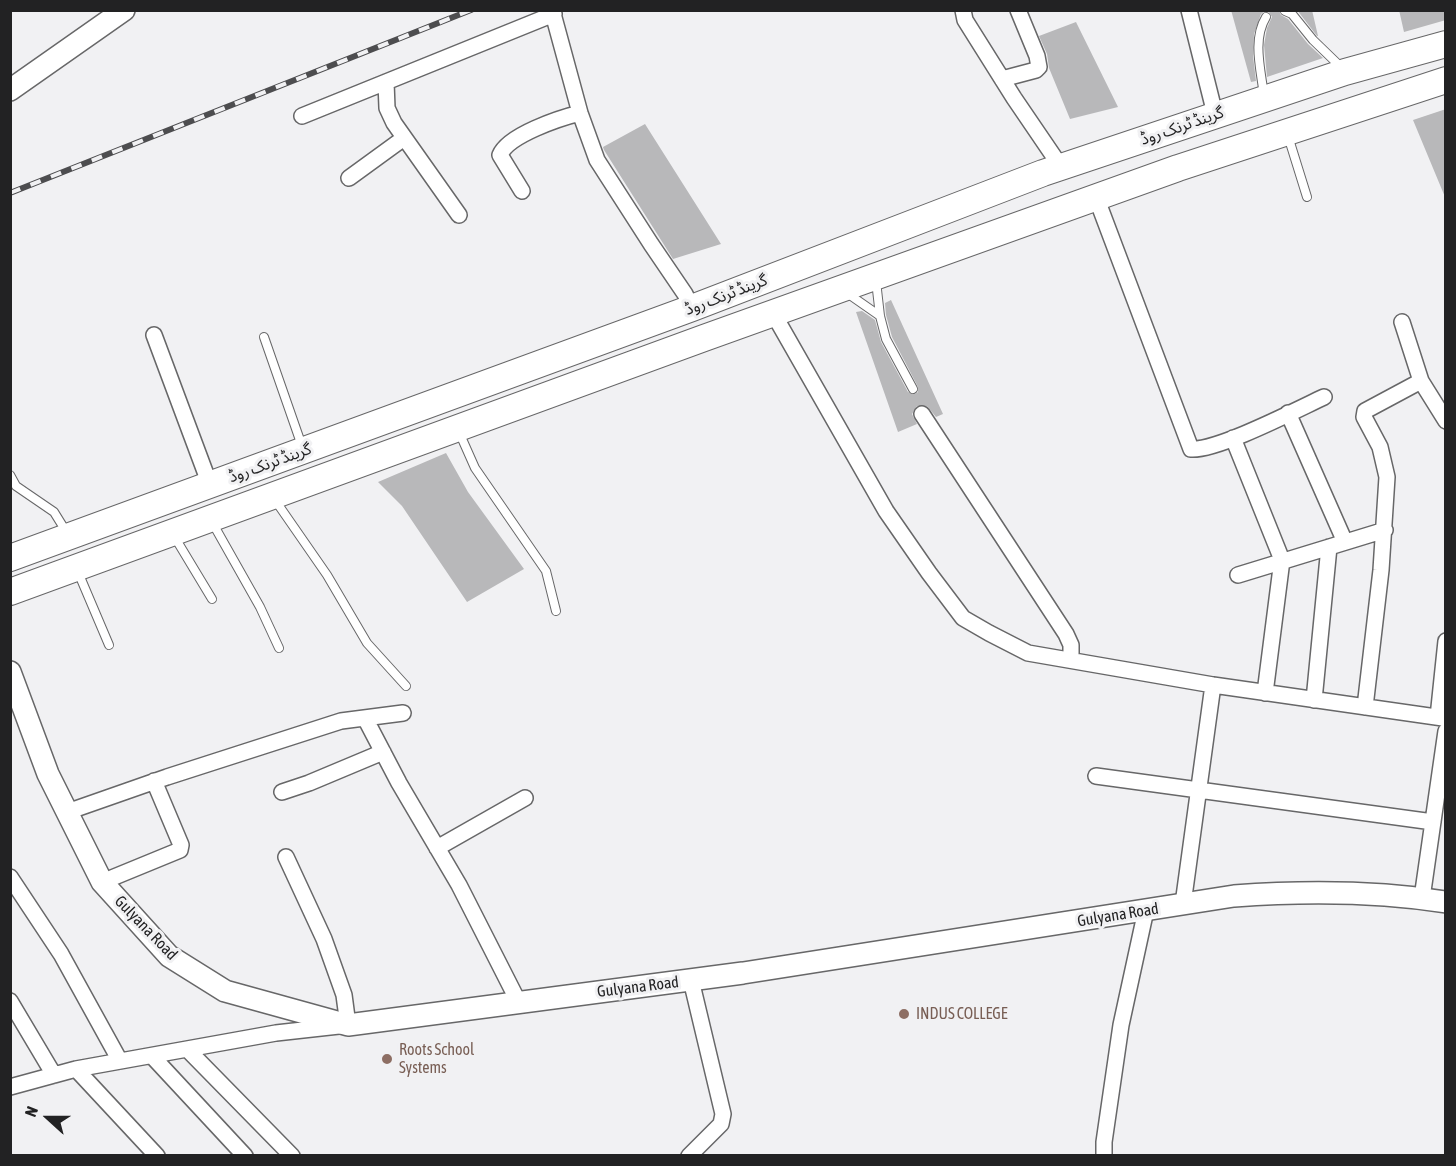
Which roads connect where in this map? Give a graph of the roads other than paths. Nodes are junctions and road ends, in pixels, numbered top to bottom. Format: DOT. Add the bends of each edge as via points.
graph roads {
  1 [pos="124,10"];
  2 [pos="963,10"];
  3 [pos="1018,10"];
  4 [pos="1189,10"];
  5 [pos="1285,11"];
  6 [pos="553,12"];
  7 [pos="1266,17"];
  8 [pos="1446,44"];
  9 [pos="1345,72"];
  10 [pos="1002,79"];
  11 [pos="1446,80"];
  12 [pos="386,82"];
  13 [pos="10,90"];
  14 [pos="1264,98"];
  15 [pos="580,113"];
  16 [pos="1215,114"];
  17 [pos="302,116"];
  18 [pos="1286,132"];
  19 [pos="404,138"];
  20 [pos="1061,166"];
  21 [pos="349,178"];
  22 [pos="522,191"];
  23 [pos="1096,197"];
  24 [pos="1306,197"];
  25 [pos="459,215"];
  26 [pos="875,276"];
  27 [pos="840,289"];
  28 [pos="692,308"];
  29 [pos="773,313"];
  30 [pos="880,316"];
  31 [pos="1402,322"];
  32 [pos="154,335"];
  33 [pos="264,337"];
  34 [pos="704,338"];
  35 [pos="1422,381"];
  36 [pos="913,389"];
  37 [pos="1324,397"];
  38 [pos="1288,413"];
  39 [pos="922,414"];
  40 [pos="1446,421"];
  41 [pos="457,428"];
  42 [pos="1233,438"];
  43 [pos="304,450"];
  44 [pos="10,475"];
  45 [pos="210,485"];
  46 [pos="13,487"];
  47 [pos="272,496"];
  48 [pos="210,518"];
  49 [pos="1385,530"];
  50 [pos="172,532"];
  51 [pos="69,536"];
  52 [pos="1345,542"];
  53 [pos="1329,547"];
  54 [pos="10,558"];
  55 [pos="1282,560"];
  56 [pos="76,568"];
  57 [pos="1238,574"];
  58 [pos="10,592"];
  59 [pos="213,599"];
  60 [pos="556,611"];
  61 [pos="1446,641"];
  62 [pos="109,645"];
  63 [pos="279,648"];
  64 [pos="1071,660"];
  65 [pos="10,672"];
  66 [pos="1213,685"];
  67 [pos="406,686"];
  68 [pos="1265,693"];
  69 [pos="1314,700"];
  70 [pos="1365,706"];
  71 [pos="402,713"];
  72 [pos="364,718"];
  73 [pos="1442,719"];
  74 [pos="1446,731"];
  75 [pos="383,752"];
  76 [pos="1096,776"];
  77 [pos="154,782"];
  78 [pos="1198,789"];
  79 [pos="282,792"];
  80 [pos="525,798"];
  81 [pos="67,812"];
  82 [pos="1433,822"];
  83 [pos="437,848"];
  84 [pos="286,857"];
  85 [pos="10,877"];
  86 [pos="102,882"];
  87 [pos="1422,898"];
  88 [pos="1446,902"];
  89 [pos="1183,904"];
  90 [pos="1146,910"];
  91 [pos="691,980"];
  92 [pos="10,1001"];
  93 [pos="519,1003"];
  94 [pos="348,1025"];
  95 [pos="187,1049"];
  96 [pos="152,1056"];
  97 [pos="120,1061"];
  98 [pos="76,1069"];
  99 [pos="54,1074"];
  100 [pos="10,1087"];
  101 [pos="157,1155"];
  102 [pos="245,1155"];
  103 [pos="292,1155"];
  104 [pos="689,1155"];
  105 [pos="1104,1155"];
  1 -- 13 [label="main road"];
  2 -- 10 [label="street" via="965,20"];
  3 -- 10 [label="street" via="1039,67"];
  4 -- 16 [label="street"];
  5 -- 9 [label="lane"];
  6 -- 12 [label="street"];
  6 -- 15 [label="street"];
  7 -- 14 [label="lane" via="1258,39"];
  8 -- 9 [label="highway, گرینڈ ٹرنک روڈ"];
  9 -- 14 [label="highway, گرینڈ ٹرنک روڈ"];
  10 -- 20 [label="street"];
  11 -- 18 [label="highway, گرینڈ ٹرنک روڈ"];
  12 -- 17 [label="street"];
  12 -- 19 [label="street" via="387,108"];
  14 -- 16 [label="highway, گرینڈ ٹرنک روڈ"];
  15 -- 22 [label="street" via="532,130 503,149 500,155"];
  15 -- 28 [label="street" via="597,160"];
  16 -- 20 [label="highway, گرینڈ ٹرنک روڈ"];
  18 -- 23 [label="highway, گرینڈ ٹرنک روڈ"];
  18 -- 24 [label="lane"];
  19 -- 21 [label="street"];
  19 -- 25 [label="street"];
  20 -- 28 [label="highway, گرینڈ ٹرنک روڈ"];
  23 -- 26 [label="highway, گرینڈ ٹرنک روڈ"];
  23 -- 42 [label="street" via="1191,449"];
  26 -- 27 [label="highway, گرینڈ ٹرنک روڈ"];
  26 -- 30 [label="lane"];
  27 -- 29 [label="highway, گرینڈ ٹرنک روڈ"];
  27 -- 30 [label="lane"];
  28 -- 34 [label="highway"];
  28 -- 43 [label="highway, گرینڈ ٹرنک روڈ"];
  29 -- 34 [label="highway, گرینڈ ٹرنک روڈ"];
  29 -- 64 [label="street" via="886,511 963,618 1028,653"];
  30 -- 36 [label="lane" via="886,339"];
  31 -- 35 [label="street"];
  32 -- 45 [label="street"];
  33 -- 43 [label="lane"];
  34 -- 41 [label="highway, گرینڈ ٹرنک روڈ"];
  35 -- 40 [label="street"];
  35 -- 49 [label="street" via="1365,411 1388,477"];
  37 -- 38 [label="street"];
  38 -- 42 [label="street"];
  38 -- 52 [label="street"];
  39 -- 64 [label="street" via="1066,634"];
  41 -- 47 [label="highway, گرینڈ ٹرنک روڈ"];
  41 -- 60 [label="lane" via="476,468 546,572"];
  42 -- 55 [label="street"];
  43 -- 45 [label="highway, گرینڈ ٹرنک روڈ"];
  44 -- 46 [label="lane"];
  45 -- 51 [label="highway, گرینڈ ٹرنک روڈ"];
  46 -- 51 [label="lane" via="54,512"];
  47 -- 48 [label="highway, گرینڈ ٹرنک روڈ"];
  47 -- 67 [label="lane" via="327,575 367,643"];
  48 -- 50 [label="highway, گرینڈ ٹرنک روڈ"];
  48 -- 63 [label="lane"];
  49 -- 52 [label="street"];
  49 -- 70 [label="street"];
  50 -- 56 [label="highway, گرینڈ ٹرنک روڈ"];
  50 -- 59 [label="lane"];
  51 -- 54 [label="highway, گرینڈ ٹرنک روڈ"];
  52 -- 53 [label="street"];
  53 -- 55 [label="street"];
  53 -- 69 [label="street"];
  55 -- 57 [label="street"];
  55 -- 68 [label="street"];
  56 -- 58 [label="highway, گرینڈ ٹرنک روڈ"];
  56 -- 62 [label="lane"];
  61 -- 73 [label="street"];
  64 -- 66 [label="street"];
  65 -- 81 [label="main road, Gulyana Road" via="48,774"];
  66 -- 68 [label="street"];
  66 -- 78 [label="street"];
  68 -- 69 [label="street"];
  69 -- 70 [label="street"];
  70 -- 73 [label="street"];
  71 -- 72 [label="street"];
  72 -- 75 [label="street"];
  72 -- 77 [label="street" via="341,721"];
  74 -- 82 [label="street"];
  75 -- 79 [label="street"];
  75 -- 83 [label="street"];
  76 -- 78 [label="street"];
  77 -- 81 [label="street"];
  77 -- 86 [label="street" via="180,850"];
  78 -- 82 [label="street"];
  78 -- 89 [label="street"];
  80 -- 83 [label="street"];
  81 -- 86 [label="main road, Gulyana Road"];
  82 -- 87 [label="street"];
  83 -- 93 [label="street"];
  84 -- 94 [label="street" via="324,939 344,995"];
  85 -- 97 [label="street" via="61,954"];
  86 -- 94 [label="main road, Gulyana Road" via="169,956 225,991"];
  87 -- 88 [label="main road, Gulyana Road"];
  87 -- 89 [label="main road, Gulyana Road" via="1279,893"];
  89 -- 90 [label="main road, Gulyana Road"];
  90 -- 91 [label="main road, Gulyana Road"];
  90 -- 105 [label="street" via="1121,1024"];
  91 -- 93 [label="main road, Gulyana Road"];
  91 -- 104 [label="street" via="723,1114 721,1124"];
  92 -- 99 [label="street"];
  93 -- 94 [label="main road, Gulyana Road"];
  94 -- 95 [label="street"];
  95 -- 96 [label="street"];
  95 -- 103 [label="street"];
  96 -- 97 [label="street"];
  96 -- 102 [label="street"];
  97 -- 98 [label="street"];
  98 -- 99 [label="street"];
  98 -- 101 [label="street"];
  99 -- 100 [label="street"];
}
